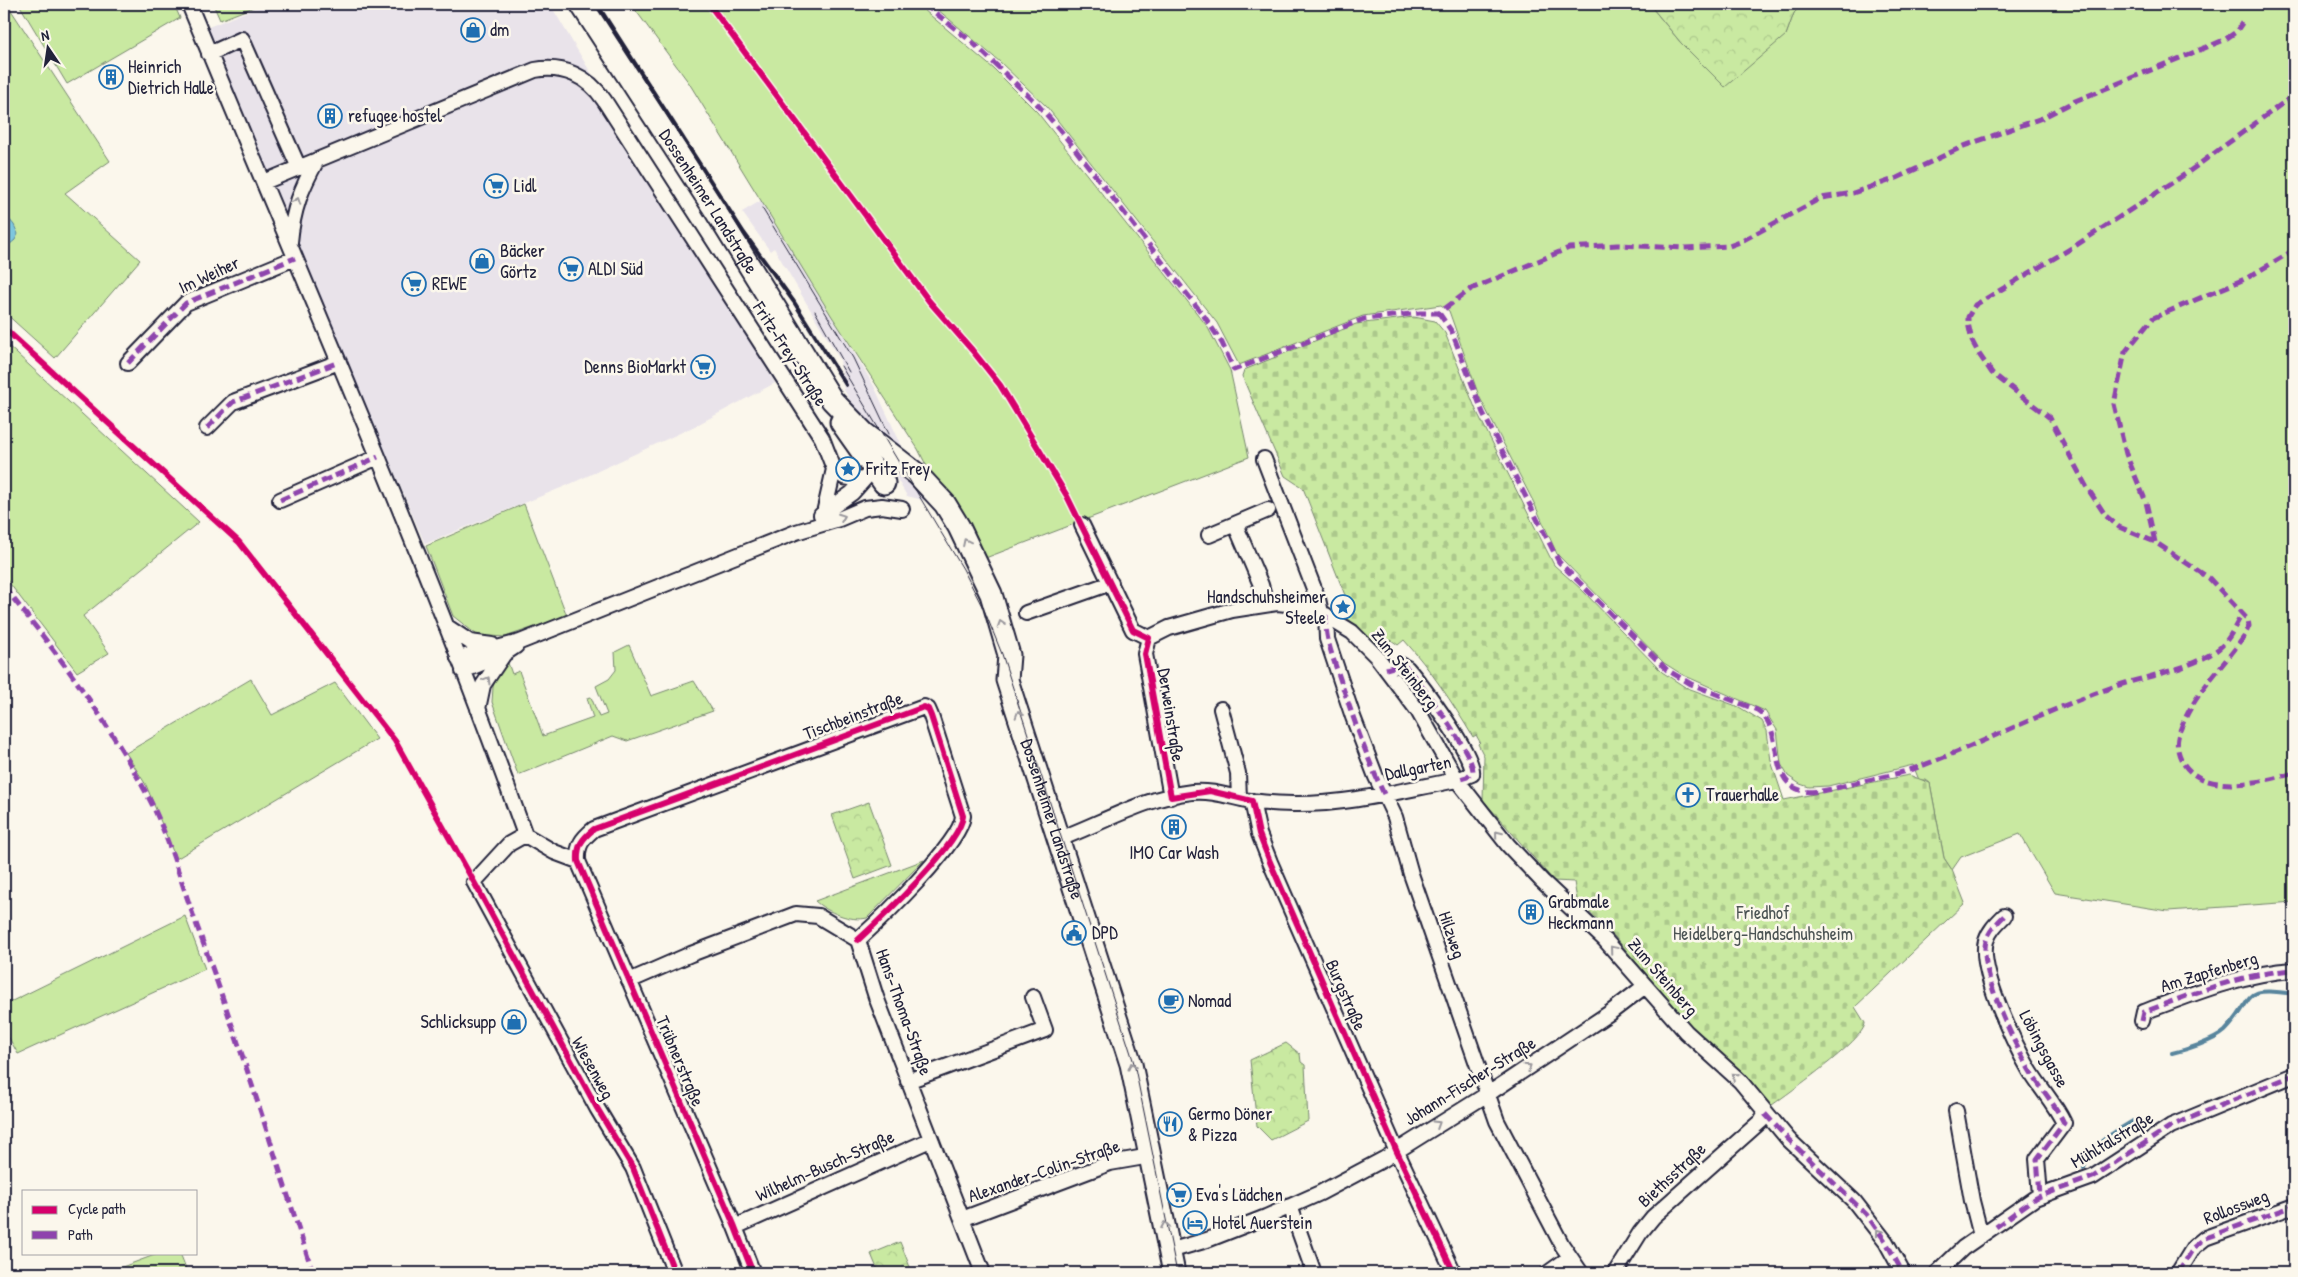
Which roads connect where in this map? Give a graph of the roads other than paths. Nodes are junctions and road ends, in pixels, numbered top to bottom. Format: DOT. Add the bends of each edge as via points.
graph roads {
  1 [pos="189,4"];
  2 [pos="581,4"];
  3 [pos="209,54"];
  4 [pos="317,160"];
  5 [pos="299,168"];
  6 [pos="264,182"];
  7 [pos="293,252"];
  8 [pos="339,362"];
  9 [pos="128,363"];
  10 [pos="832,400"];
  11 [pos="207,428"];
  12 [pos="871,438"];
  13 [pos="378,457"];
  14 [pos="1264,458"];
  15 [pos="834,469"];
  16 [pos="877,477"];
  17 [pos="280,500"];
  18 [pos="865,508"];
  19 [pos="902,509"];
  20 [pos="1268,510"];
  21 [pos="824,513"];
  22 [pos="953,517"];
  23 [pos="1235,524"];
  24 [pos="1082,525"];
  25 [pos="796,532"];
  26 [pos="1209,536"];
  27 [pos="1111,583"];
  28 [pos="1266,603"];
  29 [pos="1026,613"];
  30 [pos="1324,614"];
  31 [pos="446,626"];
  32 [pos="1149,638"];
  33 [pos="501,650"];
  34 [pos="460,664"];
  35 [pos="1386,669"];
  36 [pos="1221,709"];
  37 [pos="478,710"];
  38 [pos="1458,780"];
  39 [pos="1384,794"];
  40 [pos="1171,796"];
  41 [pos="1245,800"];
  42 [pos="524,835"];
  43 [pos="1060,839"];
  44 [pos="578,861"];
  45 [pos="2004,916"];
  46 [pos="858,940"];
  47 [pos="2294,970"];
  48 [pos="629,981"];
  49 [pos="1645,986"];
  50 [pos="1033,997"];
  51 [pos="2142,1021"];
  52 [pos="2294,1075"];
  53 [pos="908,1081"];
  54 [pos="1487,1094"];
  55 [pos="1956,1111"];
  56 [pos="1765,1114"];
  57 [pos="930,1140"];
  58 [pos="1397,1152"];
  59 [pos="1139,1158"];
  60 [pos="2040,1196"];
  61 [pos="1290,1206"];
  62 [pos="2294,1206"];
  63 [pos="962,1220"];
  64 [pos="735,1227"];
  65 [pos="1981,1236"];
  66 [pos="1170,1251"];
  67 [pos="1569,1258"];
  68 [pos="676,1273"];
  69 [pos="752,1273"];
  70 [pos="982,1273"];
  71 [pos="1174,1273"];
  72 [pos="1314,1273"];
  73 [pos="1454,1273"];
  74 [pos="1548,1273"];
  75 [pos="1581,1273"];
  76 [pos="1615,1273"];
  77 [pos="1903,1273"];
  78 [pos="1937,1273"];
  79 [pos="2178,1273"];
  1 -- 3 [label="street"];
  2 -- 10 [label="main road, Dossenheimer Landstraße" via="713,207"];
  3 -- 5 [label="street" via="242,39"];
  3 -- 6 [label="street"];
  4 -- 5 [label="street, Fritz-Frey-Straße"];
  7 -- 4 [label="street, one-way" via="292,216 302,187"];
  4 -- 15 [label="street, Fritz-Frey-Straße" via="535,70 568,71 584,79 599,92 822,438"];
  5 -- 6 [label="street, Fritz-Frey-Straße"];
  6 -- 7 [label="street"];
  7 -- 8 [label="street"];
  7 -- 9 [label="street, Im Weiher" via="186,303"];
  8 -- 11 [label="street" via="233,402"];
  8 -- 13 [label="street"];
  10 -- 12 [label="main road, Dossenheimer Landstraße"];
  10 -- 16 [label="main road, Dossenheimer Landstraße" via="842,426"];
  12 -- 16 [label="street, Dossenheimer Landstraße"];
  12 -- 22 [label="main road, Dossenheimer Landstraße" via="930,486"];
  13 -- 17 [label="street"];
  13 -- 31 [label="street"];
  14 -- 30 [label="street"];
  15 -- 16 [label="street" via="844,477"];
  15 -- 21 [label="street"];
  16 -- 18 [label="street" via="878,496"];
  16 -- 21 [label="street"];
  16 -- 22 [label="main road" via="903,475 936,507"];
  18 -- 19 [label="street"];
  25 -- 18 [label="street, one-way"];
  20 -- 23 [label="street"];
  21 -- 25 [label="street"];
  43 -- 22 [label="main road, Dossenheimer Landstraße, one-way" via="1007,680 1009,655 994,603"];
  23 -- 26 [label="street"];
  23 -- 28 [label="street" via="1262,585"];
  24 -- 27 [label="street"];
  25 -- 33 [label="street"];
  27 -- 29 [label="street"];
  27 -- 32 [label="street" via="1133,630"];
  28 -- 30 [label="street, Zum Steinberg" via="1297,605"];
  28 -- 32 [label="street, Zum Steinberg" via="1169,628"];
  30 -- 35 [label="street, Zum Steinberg" via="1352,632"];
  30 -- 39 [label="street, Hilzweg" via="1331,651"];
  31 -- 33 [label="street" via="470,642"];
  31 -- 34 [label="street"];
  32 -- 40 [label="street, Derweinstraße" via="1145,654"];
  33 -- 34 [label="street"];
  37 -- 33 [label="street, one-way" via="482,685"];
  34 -- 37 [label="street"];
  35 -- 38 [label="street, Zum Steinberg" via="1418,711"];
  35 -- 38 [label="street, Dallgarten" via="1408,668 1458,740 1472,762 1473,771"];
  36 -- 41 [label="street, Burgstraße"];
  37 -- 42 [label="street"];
  38 -- 39 [label="street, Dallgarten"];
  49 -- 38 [label="street, Zum Steinberg, one-way" via="1605,940 1519,858 1479,811"];
  39 -- 41 [label="street, Dallgarten" via="1312,804"];
  39 -- 54 [label="street, Hilzweg" via="1395,817 1411,874"];
  40 -- 41 [label="street" via="1210,792"];
  40 -- 43 [label="street"];
  41 -- 58 [label="street, Burgstraße"];
  42 -- 44 [label="street"];
  42 -- 68 [label="street, Wiesenweg" via="509,844 474,882 632,1168"];
  66 -- 43 [label="main road, Dossenheimer Landstraße, one-way" via="1131,1064"];
  44 -- 46 [label="street, Tischbeinstraße" via="577,849 582,838 594,829 924,707 931,716 963,822 921,876"];
  44 -- 48 [label="street, Trübnerstraße"];
  45 -- 60 [label="street, Löbingsgasse" via="1986,942 1990,982 2018,1048 2064,1123 2037,1159"];
  46 -- 48 [label="street, Hans-Thoma-Straße" via="818,916 796,914"];
  46 -- 53 [label="street, Hans-Thoma-Straße"];
  47 -- 51 [label="street, Am Zapfenberg" via="2226,983 2144,1012"];
  48 -- 64 [label="street, Trübnerstraße"];
  54 -- 49 [label="street, Johann-Fischer-Straße, one-way"];
  56 -- 49 [label="street, Zum Steinberg, one-way" via="1740,1081 1686,1032"];
  50 -- 53 [label="street" via="1045,1030"];
  52 -- 60 [label="street, Mühltalstraße" via="2171,1126 2093,1177"];
  53 -- 57 [label="street, Hans-Thoma-Straße"];
  58 -- 54 [label="street, Johann-Fischer-Straße, one-way"];
  54 -- 67 [label="street, Hilzweg" via="1505,1139"];
  55 -- 65 [label="street"];
  56 -- 76 [label="street, Biethsstraße" via="1653,1217"];
  77 -- 56 [label="street, Zum Steinberg, one-way" via="1866,1214"];
  57 -- 63 [label="street, Hans-Thoma-Straße"];
  57 -- 64 [label="street, Wilhelm-Busch-Straße"];
  58 -- 61 [label="street, Johann-Fischer-Straße"];
  58 -- 73 [label="street, Burgstraße"];
  59 -- 63 [label="street, Alexander-Colin-Straße" via="1110,1163"];
  60 -- 65 [label="street, Mühltalstraße"];
  61 -- 66 [label="street, Johann-Fischer-Straße" via="1207,1240"];
  61 -- 72 [label="street"];
  62 -- 79 [label="street, Rollossweg" via="2205,1238 2194,1247"];
  63 -- 70 [label="street, Hans-Thoma-Straße"];
  64 -- 69 [label="street, Trübnerstraße"];
  65 -- 78 [label="street, Mühltalstraße" via="1953,1256"];
  66 -- 71 [label="main road, Dossenheimer Landstraße"];
  67 -- 74 [label="street"];
  67 -- 75 [label="street"];
}
